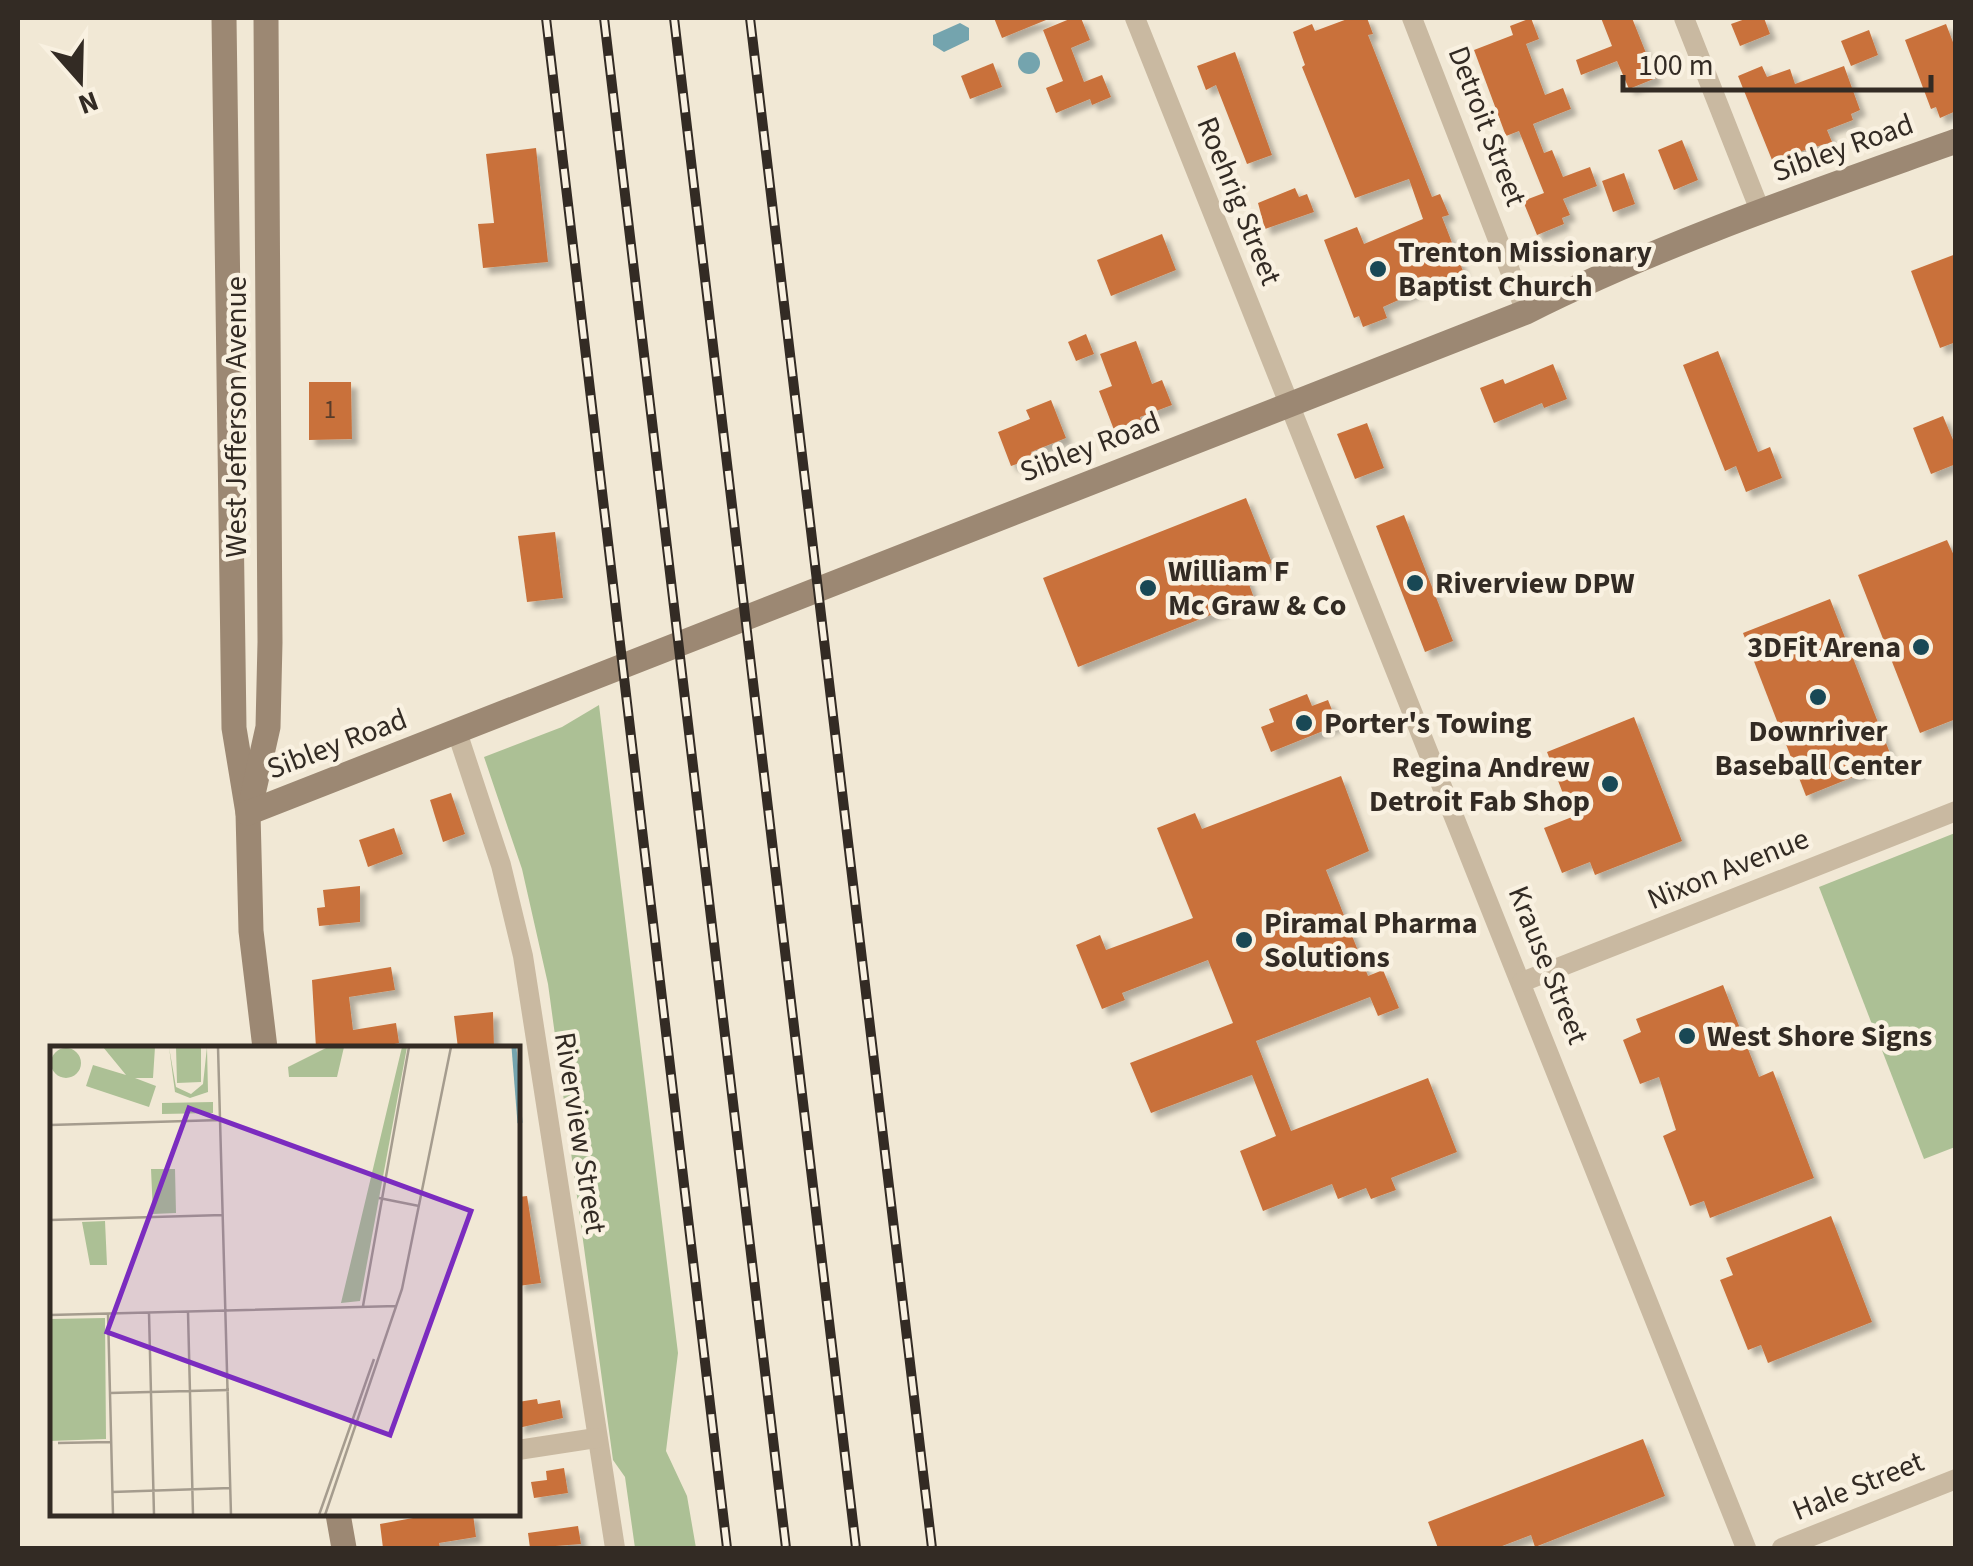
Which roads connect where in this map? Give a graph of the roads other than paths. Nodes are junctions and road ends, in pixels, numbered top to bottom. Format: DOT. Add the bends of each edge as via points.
graph roads {
  1 [pos="224,18"];
  2 [pos="266,18"];
  3 [pos="1135,18"];
  4 [pos="1412,18"];
  5 [pos="1684,18"];
  6 [pos="1956,141"];
  7 [pos="1761,213"];
  8 [pos="1526,312"];
  9 [pos="227,377"];
  10 [pos="268,378"];
  11 [pos="1291,404"];
  12 [pos="457,732"];
  13 [pos="1956,811"];
  14 [pos="248,813"];
  15 [pos="1522,982"];
  16 [pos="265,1046"];
  17 [pos="596,1438"];
  18 [pos="520,1450"];
  19 [pos="1956,1480"];
  20 [pos="338,1516"];
  21 [pos="344,1548"];
  22 [pos="615,1548"];
  23 [pos="1746,1548"];
  24 [pos="1782,1548"];
  1 -- 9 [label="main road, West Jefferson Avenue"];
  2 -- 10 [label="main road, West Jefferson Avenue"];
  3 -- 11 [label="street, Roehrig Street"];
  4 -- 8 [label="street, Detroit Street"];
  5 -- 7 [label="street"];
  6 -- 7 [label="main road, Sibley Road"];
  7 -- 8 [label="main road, Sibley Road"];
  8 -- 11 [label="main road, Sibley Road"];
  9 -- 10 [label="main road"];
  9 -- 14 [label="main road, West Jefferson Avenue" via="234,728"];
  10 -- 14 [label="main road, West Jefferson Avenue" via="268,726"];
  11 -- 12 [label="main road, Sibley Road"];
  11 -- 15 [label="street, Krause Street"];
  12 -- 14 [label="main road, Sibley Road"];
  12 -- 17 [label="street, Riverview Street" via="523,956"];
  13 -- 15 [label="street, Nixon Avenue"];
  14 -- 16 [label="main road, West Jefferson Avenue" via="250,931"];
  15 -- 23 [label="street, Krause Street"];
  17 -- 18 [label="street"];
  17 -- 22 [label="street, Riverview Street"];
  19 -- 24 [label="street, Hale Street"];
  20 -- 21 [label="main road"];
}
